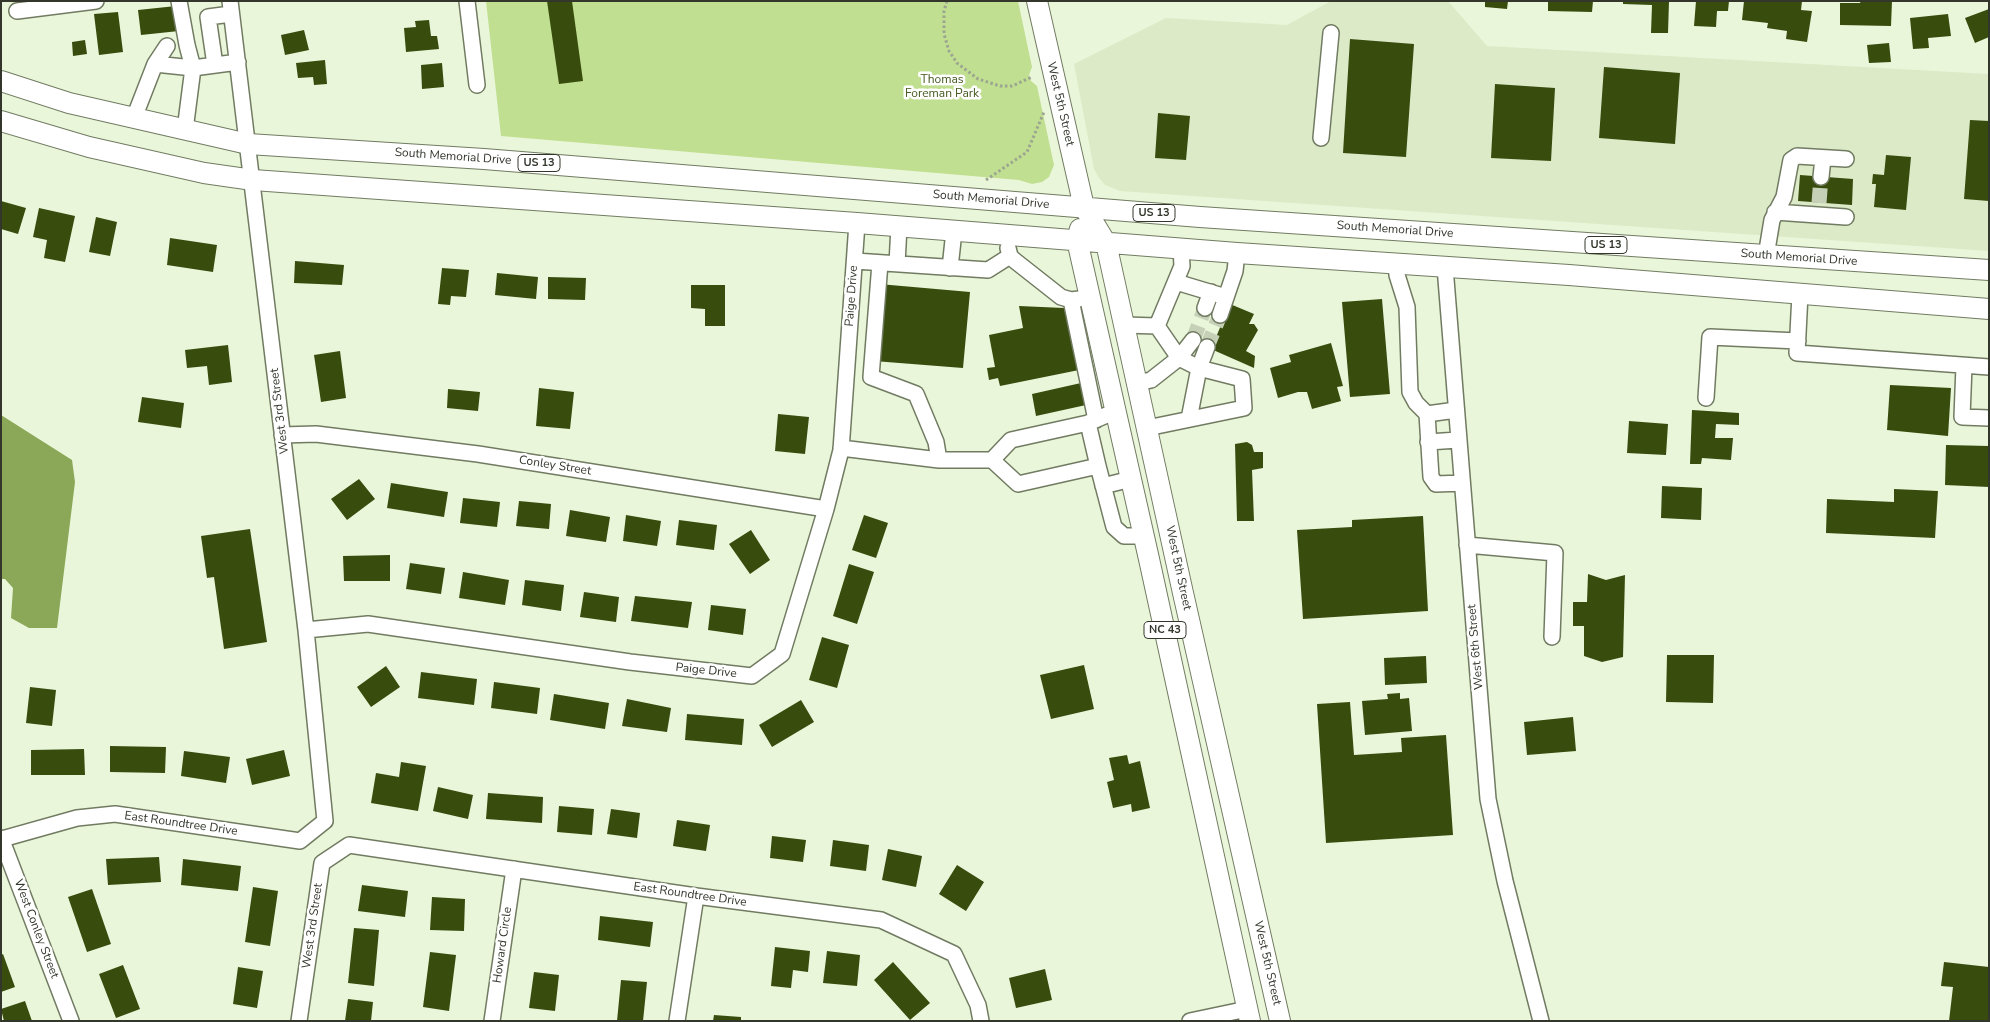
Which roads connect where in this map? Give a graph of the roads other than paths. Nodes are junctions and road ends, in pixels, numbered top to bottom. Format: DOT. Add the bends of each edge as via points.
graph roads {
  1 [pos="96,1"];
  2 [pos="180,1"];
  3 [pos="467,1"];
  4 [pos="1037,1"];
  5 [pos="231,8"];
  6 [pos="17,11"];
  7 [pos="1331,33"];
  8 [pos="178,45"];
  9 [pos="238,62"];
  10 [pos="155,64"];
  11 [pos="215,65"];
  12 [pos="193,68"];
  13 [pos="1,81"];
  14 [pos="477,85"];
  15 [pos="134,118"];
  16 [pos="1,121"];
  17 [pos="185,130"];
  18 [pos="1321,138"];
  19 [pos="248,144"];
  20 [pos="1823,158"];
  21 [pos="1846,159"];
  22 [pos="1822,177"];
  23 [pos="253,180"];
  24 [pos="1084,208"];
  25 [pos="1775,212"];
  26 [pos="1846,217"];
  27 [pos="857,223"];
  28 [pos="899,226"];
  29 [pos="954,231"];
  30 [pos="1005,235"];
  31 [pos="1077,240"];
  32 [pos="1106,243"];
  33 [pos="1181,249"];
  34 [pos="1237,253"];
  35 [pos="1010,256"];
  36 [pos="1766,256"];
  37 [pos="854,261"];
  38 [pos="880,262"];
  39 [pos="897,264"];
  40 [pos="1396,264"];
  41 [pos="1446,267"];
  42 [pos="950,268"];
  43 [pos="1989,270"];
  44 [pos="1176,282"];
  45 [pos="1211,292"];
  46 [pos="1800,294"];
  47 [pos="1226,297"];
  48 [pos="1081,299"];
  49 [pos="1206,308"];
  50 [pos="1989,309"];
  51 [pos="1220,315"];
  52 [pos="1124,326"];
  53 [pos="1157,326"];
  54 [pos="1193,340"];
  55 [pos="1798,341"];
  56 [pos="1207,347"];
  57 [pos="1180,358"];
  58 [pos="1964,366"];
  59 [pos="1989,367"];
  60 [pos="1199,368"];
  61 [pos="1107,370"];
  62 [pos="846,371"];
  63 [pos="1086,375"];
  64 [pos="871,377"];
  65 [pos="1137,383"];
  66 [pos="1706,398"];
  67 [pos="1456,410"];
  68 [pos="1116,412"];
  69 [pos="1427,414"];
  70 [pos="1989,418"];
  71 [pos="1189,419"];
  72 [pos="1092,422"];
  73 [pos="1147,428"];
  74 [pos="282,435"];
  75 [pos="1458,440"];
  76 [pos="1428,442"];
  77 [pos="841,448"];
  78 [pos="939,460"];
  79 [pos="992,460"];
  80 [pos="1098,466"];
  81 [pos="1131,479"];
  82 [pos="1462,483"];
  83 [pos="1102,486"];
  84 [pos="826,509"];
  85 [pos="1144,536"];
  86 [pos="1467,545"];
  87 [pos="306,630"];
  88 [pos="1552,637"];
  89 [pos="326,821"];
  90 [pos="2,839"];
  91 [pos="349,845"];
  92 [pos="514,869"];
  93 [pos="696,896"];
  94 [pos="1248,1015"];
  95 [pos="71,1021"];
  96 [pos="299,1021"];
  97 [pos="492,1021"];
  98 [pos="677,1021"];
  99 [pos="981,1021"];
  100 [pos="1190,1021"];
  101 [pos="1268,1021"];
  102 [pos="1280,1021"];
  103 [pos="1541,1021"];
  1 -- 6 [label="street"];
  2 -- 8 [label="street"];
  3 -- 14 [label="street"];
  4 -- 24 [label="main road, West 5th Street"];
  5 -- 9 [label="street, West 3rd Street"];
  5 -- 11 [label="street" via="208,17"];
  7 -- 18 [label="street"];
  8 -- 10 [label="street"];
  8 -- 12 [label="street"];
  9 -- 11 [label="street"];
  9 -- 19 [label="street, West 3rd Street"];
  10 -- 12 [label="street"];
  10 -- 15 [label="street"];
  11 -- 12 [label="street"];
  12 -- 17 [label="street"];
  13 -- 15 [label="main road, South Memorial Drive / US 13" via="70,104"];
  15 -- 17 [label="main road, South Memorial Drive / US 13"];
  16 -- 23 [label="main road" via="89,147 204,173"];
  17 -- 19 [label="main road, South Memorial Drive / US 13"];
  19 -- 23 [label="street, West 3rd Street"];
  19 -- 24 [label="main road, South Memorial Drive / US 13" via="484,159"];
  20 -- 21 [label="street"];
  20 -- 22 [label="street"];
  20 -- 25 [label="street" via="1796,156 1792,160 1784,197"];
  23 -- 27 [label="main road"];
  23 -- 74 [label="street, West 3rd Street"];
  24 -- 31 [label="main road, West 5th Street / NC 43"];
  24 -- 32 [label="main road, West 5th Street"];
  24 -- 36 [label="main road, South Memorial Drive / US 13"];
  25 -- 26 [label="street" via="1818,209"];
  25 -- 36 [label="street"];
  27 -- 28 [label="main road"];
  27 -- 37 [label="street, Paige Drive"];
  28 -- 29 [label="main road"];
  28 -- 39 [label="street"];
  29 -- 30 [label="main road"];
  29 -- 42 [label="street"];
  30 -- 31 [label="main road"];
  30 -- 35 [label="street"];
  31 -- 32 [label="main road"];
  31 -- 48 [label="main road, West 5th Street / NC 43"];
  32 -- 33 [label="main road"];
  32 -- 52 [label="main road, West 5th Street / NC 43"];
  33 -- 34 [label="main road"];
  33 -- 44 [label="street" via="1182,266"];
  34 -- 40 [label="main road"];
  34 -- 47 [label="street"];
  35 -- 42 [label="street" via="988,270"];
  35 -- 48 [label="street" via="1061,296"];
  36 -- 43 [label="main road, South Memorial Drive / US 13"];
  37 -- 38 [label="street"];
  37 -- 62 [label="street, Paige Drive"];
  38 -- 39 [label="street"];
  38 -- 64 [label="street"];
  39 -- 42 [label="street"];
  40 -- 41 [label="main road"];
  40 -- 69 [label="street" via="1396,275 1407,307 1410,392"];
  41 -- 46 [label="main road"];
  41 -- 67 [label="street, West 6th Street"];
  44 -- 45 [label="street"];
  44 -- 53 [label="street"];
  45 -- 47 [label="street"];
  45 -- 49 [label="street"];
  46 -- 50 [label="main road"];
  46 -- 55 [label="street"];
  47 -- 51 [label="street"];
  48 -- 61 [label="main road, West 5th Street / NC 43"];
  48 -- 63 [label="street"];
  52 -- 53 [label="street"];
  52 -- 65 [label="main road, West 5th Street / NC 43"];
  53 -- 57 [label="street"];
  54 -- 57 [label="street"];
  55 -- 58 [label="street" via="1797,353"];
  55 -- 66 [label="street" via="1710,337"];
  56 -- 60 [label="street"];
  57 -- 60 [label="street"];
  57 -- 65 [label="street" via="1151,380"];
  58 -- 59 [label="street"];
  58 -- 70 [label="street" via="1962,417"];
  60 -- 71 [label="street"];
  60 -- 71 [label="street" via="1242,379 1244,408"];
  61 -- 63 [label="street"];
  61 -- 68 [label="main road, West 5th Street / NC 43"];
  62 -- 64 [label="street"];
  62 -- 77 [label="street, Paige Drive"];
  63 -- 72 [label="street"];
  64 -- 78 [label="street" via="916,394 936,442"];
  65 -- 73 [label="main road, West 5th Street / NC 43"];
  67 -- 69 [label="street"];
  67 -- 75 [label="street, West 6th Street"];
  68 -- 72 [label="street"];
  68 -- 81 [label="main road, West 5th Street / NC 43"];
  69 -- 76 [label="street"];
  71 -- 73 [label="street"];
  72 -- 79 [label="street" via="1011,440"];
  72 -- 80 [label="street"];
  73 -- 102 [label="main road, West 5th Street / NC 43"];
  74 -- 84 [label="street, Conley Street" via="316,434 478,454"];
  74 -- 87 [label="street, West 3rd Street"];
  75 -- 76 [label="street"];
  75 -- 82 [label="street, West 6th Street"];
  76 -- 82 [label="street" via="1432,481 1436,484"];
  77 -- 78 [label="street"];
  77 -- 84 [label="street, Paige Drive"];
  78 -- 79 [label="street"];
  79 -- 80 [label="street" via="1018,484"];
  80 -- 83 [label="street"];
  81 -- 83 [label="street"];
  81 -- 85 [label="main road, West 5th Street / NC 43"];
  82 -- 86 [label="street, West 6th Street"];
  83 -- 85 [label="street" via="1111,520 1119,533"];
  84 -- 87 [label="street, Paige Drive" via="782,654 752,676 368,624"];
  85 -- 94 [label="main road, West 5th Street / NC 43"];
  86 -- 88 [label="street" via="1555,554"];
  86 -- 103 [label="street, West 6th Street" via="1488,799"];
  87 -- 89 [label="street, West 3rd Street"];
  89 -- 90 [label="street, East Roundtree Drive" via="300,841 115,814 76,818"];
  90 -- 95 [label="street, West Conley Street"];
  91 -- 92 [label="street, East Roundtree Drive"];
  91 -- 96 [label="street, West 3rd Street" via="322,863"];
  92 -- 93 [label="street, East Roundtree Drive"];
  92 -- 97 [label="street, Howard Circle"];
  93 -- 98 [label="street"];
  93 -- 99 [label="street, East Roundtree Drive" via="881,920 954,954 978,1005"];
  94 -- 100 [label="street"];
  94 -- 101 [label="main road" via="1259,1008"];
}
